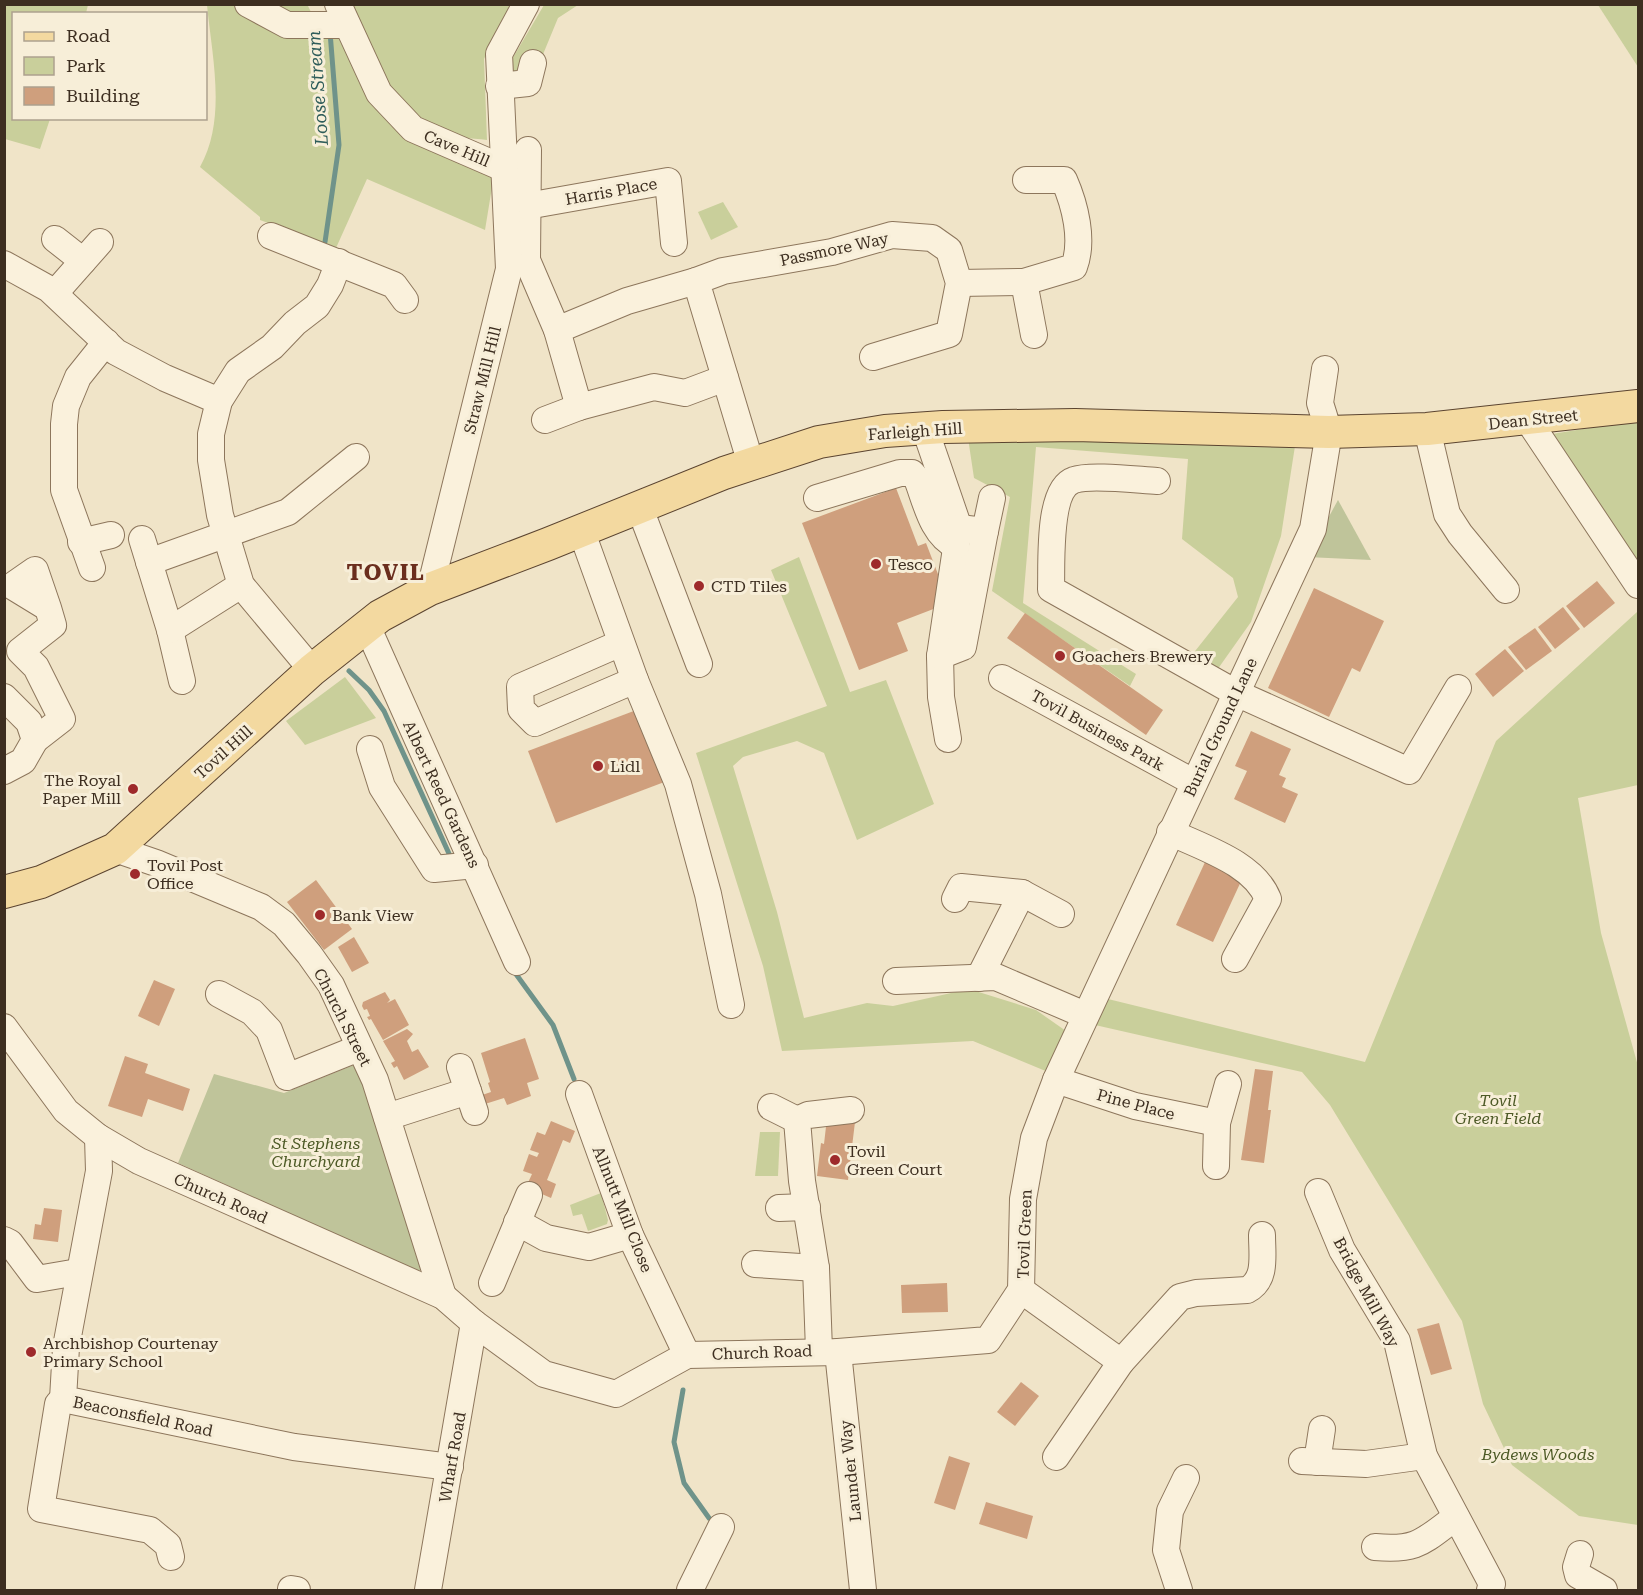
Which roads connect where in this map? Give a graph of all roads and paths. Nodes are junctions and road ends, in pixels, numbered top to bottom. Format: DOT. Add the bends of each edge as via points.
graph roads {
  1 [pos="248,4"];
  2 [pos="526,4"];
  3 [pos="342,15"];
  4 [pos="533,63"];
  5 [pos="499,86"];
  6 [pos="528,150"];
  7 [pos="503,168"];
  8 [pos="1026,180"];
  9 [pos="527,206"];
  10 [pos="271,236"];
  11 [pos="55,239"];
  12 [pos="674,243"];
  13 [pos="339,262"];
  14 [pos="4,264"];
  15 [pos="696,281"];
  16 [pos="1024,282"];
  17 [pos="959,283"];
  18 [pos="55,293"];
  19 [pos="405,300"];
  20 [pos="557,330"];
  21 [pos="1034,335"];
  22 [pos="106,342"];
  23 [pos="873,357"];
  24 [pos="1325,369"];
  25 [pos="725,378"];
  26 [pos="219,401"];
  27 [pos="1638,406"];
  28 [pos="579,407"];
  29 [pos="544,420"];
  30 [pos="1528,420"];
  31 [pos="926,429"];
  32 [pos="1427,429"];
  33 [pos="1329,432"];
  34 [pos="356,457"];
  35 [pos="751,464"];
  36 [pos="1157,481"];
  37 [pos="817,498"];
  38 [pos="992,498"];
  39 [pos="639,506"];
  40 [pos="581,530"];
  41 [pos="985,531"];
  42 [pos="225,534"];
  43 [pos="111,535"];
  44 [pos="958,537"];
  45 [pos="81,542"];
  46 [pos="92,568"];
  47 [pos="241,585"];
  48 [pos="1638,585"];
  49 [pos="430,589"];
  50 [pos="1506,590"];
  51 [pos="48,608"];
  52 [pos="367,626"];
  53 [pos="170,630"];
  54 [pos="621,643"];
  55 [pos="940,656"];
  56 [pos="699,664"];
  57 [pos="312,670"];
  58 [pos="1002,678"];
  59 [pos="635,680"];
  60 [pos="182,681"];
  61 [pos="1458,688"];
  62 [pos="1236,693"];
  63 [pos="4,697"];
  64 [pos="948,739"];
  65 [pos="35,740"];
  66 [pos="370,750"];
  67 [pos="4,771"];
  68 [pos="1193,782"];
  69 [pos="1170,832"];
  70 [pos="115,849"];
  71 [pos="475,865"];
  72 [pos="4,892"];
  73 [pos="1022,893"];
  74 [pos="955,899"];
  75 [pos="1061,914"];
  76 [pos="1235,959"];
  77 [pos="517,962"];
  78 [pos="979,978"];
  79 [pos="896,981"];
  80 [pos="219,994"];
  81 [pos="731,1005"];
  82 [pos="1085,1015"];
  83 [pos="4,1027"];
  84 [pos="359,1048"];
  85 [pos="1056,1080"];
  86 [pos="1228,1084"];
  87 [pos="468,1090"];
  88 [pos="579,1094"];
  89 [pos="771,1107"];
  90 [pos="851,1110"];
  91 [pos="387,1117"];
  92 [pos="797,1120"];
  93 [pos="1217,1123"];
  94 [pos="98,1137"];
  95 [pos="1216,1166"];
  96 [pos="1318,1192"];
  97 [pos="529,1195"];
  98 [pos="807,1207"];
  99 [pos="779,1208"];
  100 [pos="517,1222"];
  101 [pos="630,1235"];
  102 [pos="1262,1235"];
  103 [pos="4,1240"];
  104 [pos="756,1264"];
  105 [pos="816,1268"];
  106 [pos="78,1272"];
  107 [pos="492,1282"];
  108 [pos="1021,1290"];
  109 [pos="443,1296"];
  110 [pos="474,1323"];
  111 [pos="828,1351"];
  112 [pos="687,1355"];
  113 [pos="1120,1362"];
  114 [pos="63,1399"];
  115 [pos="1322,1429"];
  116 [pos="1424,1455"];
  117 [pos="1056,1456"];
  118 [pos="450,1467"];
  119 [pos="1186,1478"];
  120 [pos="1456,1517"];
  121 [pos="721,1527"];
  122 [pos="1375,1547"];
  123 [pos="1580,1554"];
  124 [pos="171,1557"];
  125 [pos="699,1588"];
  126 [pos="428,1590"];
  127 [pos="863,1590"];
  128 [pos="1179,1590"];
  129 [pos="1490,1590"];
  130 [pos="1604,1590"];
  1 -- 3 [label="street" via="287,25 308,25"];
  2 -- 5 [label="street, Straw Mill Hill" via="499,54"];
  3 -- 7 [label="street, Cave Hill" via="379,93 413,129"];
  4 -- 5 [label="street" via="528,83"];
  5 -- 7 [label="street, Straw Mill Hill"];
  6 -- 9 [label="street"];
  7 -- 49 [label="street, Straw Mill Hill" via="509,269"];
  8 -- 16 [label="street" via="1064,180 1073,200 1079,253 1074,267"];
  9 -- 12 [label="street, Harris Place" via="668,181"];
  9 -- 20 [label="street" via="527,260"];
  10 -- 13 [label="street"];
  11 -- 18 [label="street" via="91,252"];
  13 -- 19 [label="street" via="394,285"];
  13 -- 26 [label="street" via="317,306 238,371"];
  14 -- 18 [label="street"];
  15 -- 17 [label="street, Passmore Way" via="723,271 832,252 892,235 932,238 949,250"];
  15 -- 20 [label="street, Passmore Way" via="627,301"];
  15 -- 25 [label="street"];
  16 -- 17 [label="street"];
  16 -- 21 [label="street"];
  17 -- 23 [label="street, Passmore Way" via="949,334 909,354"];
  18 -- 22 [label="street"];
  20 -- 28 [label="street"];
  22 -- 26 [label="street" via="135,363"];
  22 -- 45 [label="street" via="78,377 66,406 64,490"];
  24 -- 33 [label="street" via="1320,403"];
  25 -- 28 [label="street" via="685,393 654,387"];
  25 -- 35 [label="street"];
  26 -- 42 [label="street" via="211,434 211,460"];
  27 -- 30 [label="main road, Dean Street"];
  28 -- 29 [label="street"];
  30 -- 32 [label="main road, Dean Street"];
  30 -- 48 [label="street"];
  31 -- 33 [label="main road, Farleigh Hill" via="1076,425"];
  31 -- 35 [label="main road, Farleigh Hill" via="819,442"];
  31 -- 44 [label="street"];
  32 -- 33 [label="main road, Farleigh Hill"];
  32 -- 50 [label="street" via="1447,514"];
  33 -- 62 [label="street, Burial Ground Lane" via="1313,529"];
  34 -- 42 [label="street" via="288,512"];
  35 -- 39 [label="main road, Farleigh Hill"];
  36 -- 62 [label="street" via="1082,479 1068,483 1053,522 1051,589"];
  37 -- 44 [label="street" via="900,472 912,473 937,530 945,541"];
  38 -- 41 [label="street"];
  39 -- 40 [label="main road, Farleigh Hill"];
  39 -- 56 [label="street"];
  40 -- 49 [label="main road, Farleigh Hill"];
  40 -- 54 [label="street"];
  41 -- 44 [label="street"];
  41 -- 55 [label="street" via="963,647"];
  42 -- 47 [label="street"];
  42 -- 53 [label="street" via="145,550"];
  43 -- 45 [label="street"];
  44 -- 55 [label="street"];
  45 -- 46 [label="street"];
  47 -- 53 [label="street"];
  47 -- 57 [label="street"];
  49 -- 52 [label="main road, Tovil Hill"];
  51 -- 65 [label="street" via="53,625 20,651 36,668 62,719"];
  52 -- 57 [label="main road, Tovil Hill"];
  52 -- 71 [label="street, Albert Reed Gardens"];
  53 -- 60 [label="street"];
  54 -- 59 [label="street"];
  54 -- 59 [label="street" via="520,687 521,709 535,723"];
  55 -- 64 [label="street"];
  57 -- 70 [label="main road, Tovil Hill"];
  58 -- 68 [label="street, Tovil Business Park"];
  59 -- 81 [label="street" via="678,784 708,894"];
  61 -- 62 [label="street" via="1409,771"];
  62 -- 68 [label="street, Burial Ground Lane"];
  63 -- 65 [label="street" via="29,722"];
  65 -- 67 [label="street" via="23,761"];
  66 -- 71 [label="street" via="382,787 434,869"];
  68 -- 69 [label="street, Burial Ground Lane"];
  69 -- 76 [label="street" via="1232,862 1263,885 1268,898"];
  69 -- 82 [label="street, Burial Ground Lane"];
  70 -- 72 [label="main road, Tovil Hill" via="41,882"];
  70 -- 84 [label="street, Church Street" via="261,907 285,924 331,985"];
  71 -- 77 [label="street, Albert Reed Gardens"];
  73 -- 74 [label="street" via="960,887"];
  73 -- 75 [label="street"];
  73 -- 78 [label="street"];
  78 -- 79 [label="street"];
  78 -- 82 [label="street" via="996,977"];
  80 -- 84 [label="street" via="252,1012 269,1030 287,1077"];
  82 -- 85 [label="street, Tovil Green"];
  83 -- 94 [label="street, Church Road" via="66,1111"];
  84 -- 91 [label="street, Church Street"];
  85 -- 93 [label="street, Pine Place" via="1135,1106"];
  85 -- 108 [label="street, Tovil Green" via="1034,1138 1023,1199"];
  86 -- 93 [label="street"];
  87 -- 91 [label="street"];
  88 -- 101 [label="street, Allnutt Mill Close"];
  89 -- 92 [label="street"];
  90 -- 92 [label="street"];
  91 -- 109 [label="street, Church Street"];
  92 -- 98 [label="street, Launder Way"];
  93 -- 95 [label="street"];
  94 -- 106 [label="street, Beaconsfield Road" via="99,1171"];
  94 -- 109 [label="street, Church Road" via="139,1161"];
  96 -- 116 [label="street, Bridge Mill Way" via="1342,1250 1397,1341"];
  97 -- 100 [label="street"];
  98 -- 99 [label="street"];
  98 -- 105 [label="street, Launder Way"];
  100 -- 101 [label="street" via="546,1238 589,1247"];
  100 -- 107 [label="street"];
  101 -- 112 [label="street, Allnutt Mill Close"];
  102 -- 113 [label="street" via="1262,1270 1254,1286 1180,1297"];
  103 -- 106 [label="street" via="37,1279"];
  104 -- 105 [label="street"];
  105 -- 111 [label="street, Launder Way"];
  106 -- 114 [label="street, Beaconsfield Road" via="63,1372"];
  108 -- 111 [label="street, Tovil Green" via="988,1340"];
  108 -- 113 [label="street"];
  109 -- 110 [label="street, Church Road"];
  110 -- 112 [label="street, Church Road" via="544,1374 616,1394"];
  110 -- 118 [label="street, Wharf Road"];
  111 -- 112 [label="street, Church Road"];
  111 -- 127 [label="street, Launder Way"];
  113 -- 117 [label="street"];
  114 -- 118 [label="street, Beaconsfield Road" via="294,1447"];
  114 -- 124 [label="street" via="58,1404 40,1509 150,1530 168,1545"];
  115 -- 116 [label="street" via="1309,1461 1366,1464"];
  116 -- 120 [label="street, Bridge Mill Way"];
  118 -- 126 [label="street, Wharf Road" via="451,1515"];
  119 -- 128 [label="street" via="1170,1511 1166,1550"];
  120 -- 122 [label="street" via="1418,1544 1402,1549"];
  120 -- 129 [label="street, Bridge Mill Way" via="1491,1584"];
  121 -- 125 [label="street"];
  123 -- 130 [label="street" via="1578,1575"];
}
